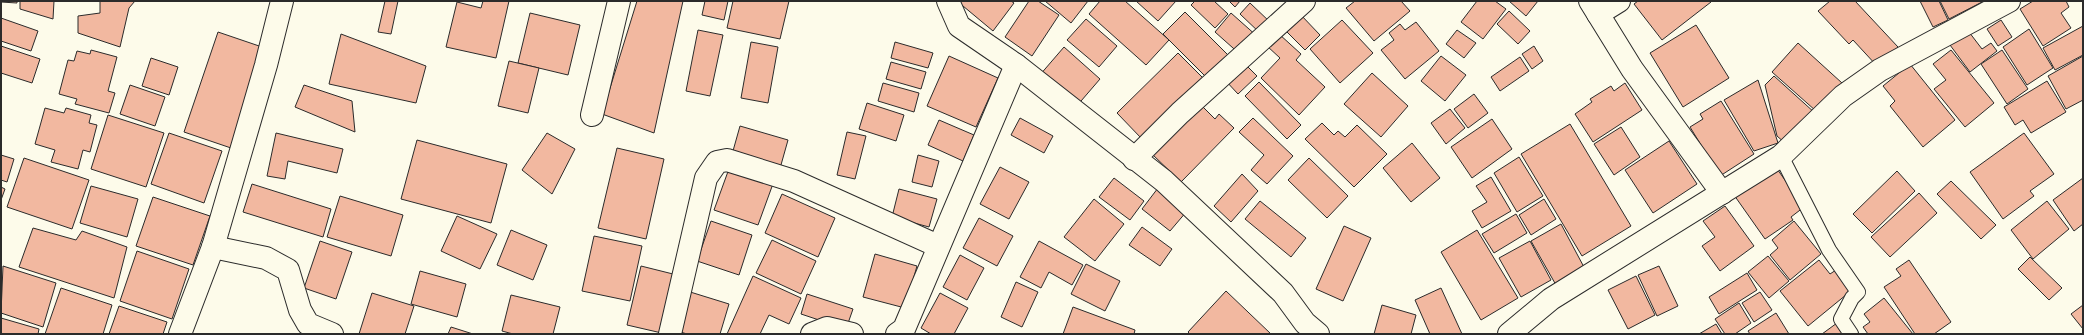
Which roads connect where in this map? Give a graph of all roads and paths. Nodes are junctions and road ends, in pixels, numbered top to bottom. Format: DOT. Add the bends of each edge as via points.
graph roads {
  1 [pos="282,1"];
  2 [pos="619,1"];
  3 [pos="948,1"];
  4 [pos="1304,1"];
  5 [pos="1619,1"];
  6 [pos="2009,1"];
  7 [pos="1594,8"];
  8 [pos="1016,65"];
  9 [pos="592,115"];
  10 [pos="1781,156"];
  11 [pos="1134,158"];
  12 [pos="1722,193"];
  13 [pos="938,246"];
  14 [pos="213,247"];
  15 [pos="1306,330"];
  16 [pos="180,334"];
  17 [pos="332,334"];
  18 [pos="670,334"];
  19 [pos="812,334"];
  20 [pos="852,334"];
  21 [pos="897,334"];
  22 [pos="1509,334"];
  23 [pos="1851,334"];
  1 -- 14 [label="street"];
  2 -- 9 [label="street"];
  3 -- 8 [label="street" via="960,26"];
  4 -- 11 [label="street"];
  5 -- 7 [label="street"];
  6 -- 10 [label="street" via="1880,70 1843,96"];
  7 -- 12 [label="street" via="1632,69"];
  8 -- 11 [label="street"];
  8 -- 13 [label="street"];
  10 -- 12 [label="street"];
  10 -- 23 [label="lane" via="1828,250 1858,292 1841,318"];
  11 -- 15 [label="street" via="1164,181 1283,292"];
  12 -- 22 [label="street" via="1551,299"];
  13 -- 18 [label="street" via="794,181 727,160 717,162 706,178"];
  13 -- 21 [label="street" via="904,329"];
  14 -- 16 [label="street"];
  14 -- 17 [label="street" via="266,258 288,270 300,310 308,324"];
  19 -- 20 [label="street" via="827,328"];
}
